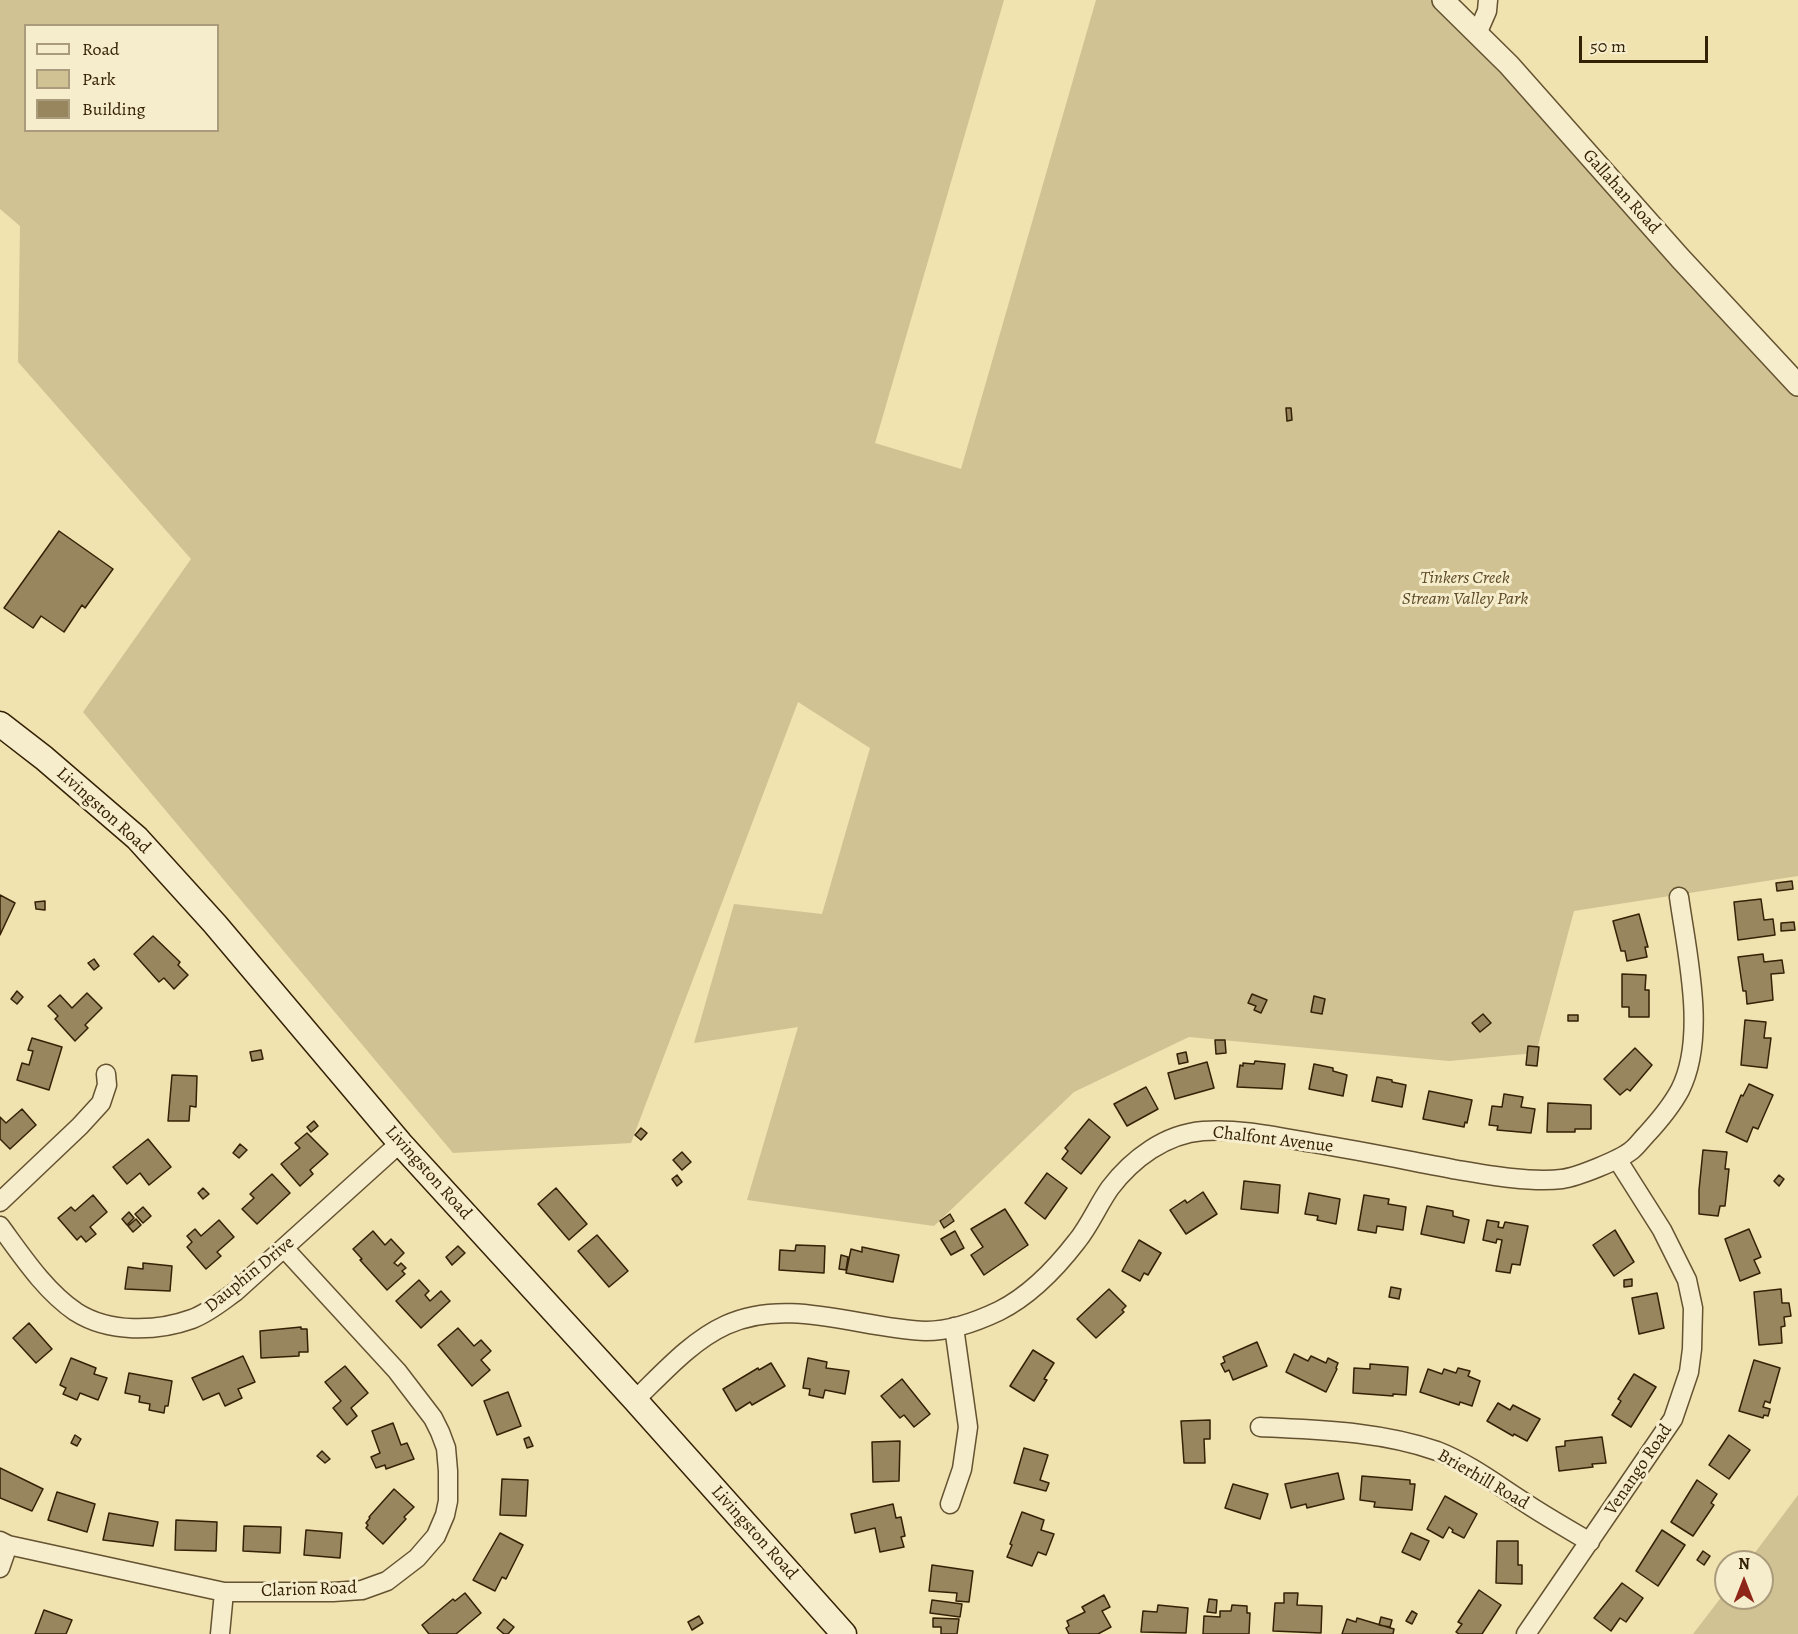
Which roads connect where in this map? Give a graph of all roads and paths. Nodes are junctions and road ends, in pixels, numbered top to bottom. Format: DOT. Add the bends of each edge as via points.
graph roads {
  1 [pos="1443,0"];
  2 [pos="1488,0"];
  3 [pos="1477,34"];
  4 [pos="1798,386"];
  5 [pos="0,724"];
  6 [pos="1679,897"];
  7 [pos="106,1074"];
  8 [pos="400,1143"];
  9 [pos="1617,1159"];
  10 [pos="0,1202"];
  11 [pos="0,1226"];
  12 [pos="284,1248"];
  13 [pos="954,1327"];
  14 [pos="635,1400"];
  15 [pos="1260,1426"];
  16 [pos="950,1504"];
  17 [pos="1590,1542"];
  18 [pos="4,1543"];
  19 [pos="0,1568"];
  20 [pos="224,1592"];
  21 [pos="220,1634"];
  22 [pos="844,1634"];
  23 [pos="1526,1634"];
  1 -- 3 [label="street, Gallahan Road"];
  2 -- 3 [label="street"];
  3 -- 4 [label="street, Gallahan Road"];
  5 -- 8 [label="main road, Livingston Road" via="137,838"];
  6 -- 9 [label="street, Chalfont Avenue" via="1690,982 1690,1058 1680,1089 1653,1128 1632,1151"];
  7 -- 10 [label="street" via="101,1103"];
  8 -- 12 [label="street, Dauphin Drive"];
  8 -- 14 [label="main road, Livingston Road"];
  9 -- 13 [label="street, Chalfont Avenue" via="1560,1180 1516,1178 1276,1136 1218,1131 1181,1135 1145,1152 1126,1171 1078,1240 1026,1293 1001,1310"];
  9 -- 17 [label="street, Venango Road" via="1662,1230 1687,1280 1693,1308 1692,1349 1689,1372 1673,1419"];
  11 -- 12 [label="street, Dauphin Drive" via="35,1272 69,1305 94,1320 122,1328 152,1328 199,1316 235,1292"];
  12 -- 20 [label="street, Clarion Road" via="397,1371 433,1418 446,1448 448,1501 441,1525 428,1546 397,1575 375,1587 333,1592"];
  13 -- 14 [label="street, Chalfont Avenue" via="928,1331 790,1313 752,1316 702,1338"];
  13 -- 16 [label="street" via="968,1426 962,1469"];
  14 -- 22 [label="main road, Livingston Road"];
  15 -- 17 [label="street, Brierhill Road" via="1391,1439 1438,1452"];
  17 -- 23 [label="street, Venango Road"];
  18 -- 19 [label="street"];
  18 -- 20 [label="street, Clarion Road"];
  20 -- 21 [label="street"];
}
